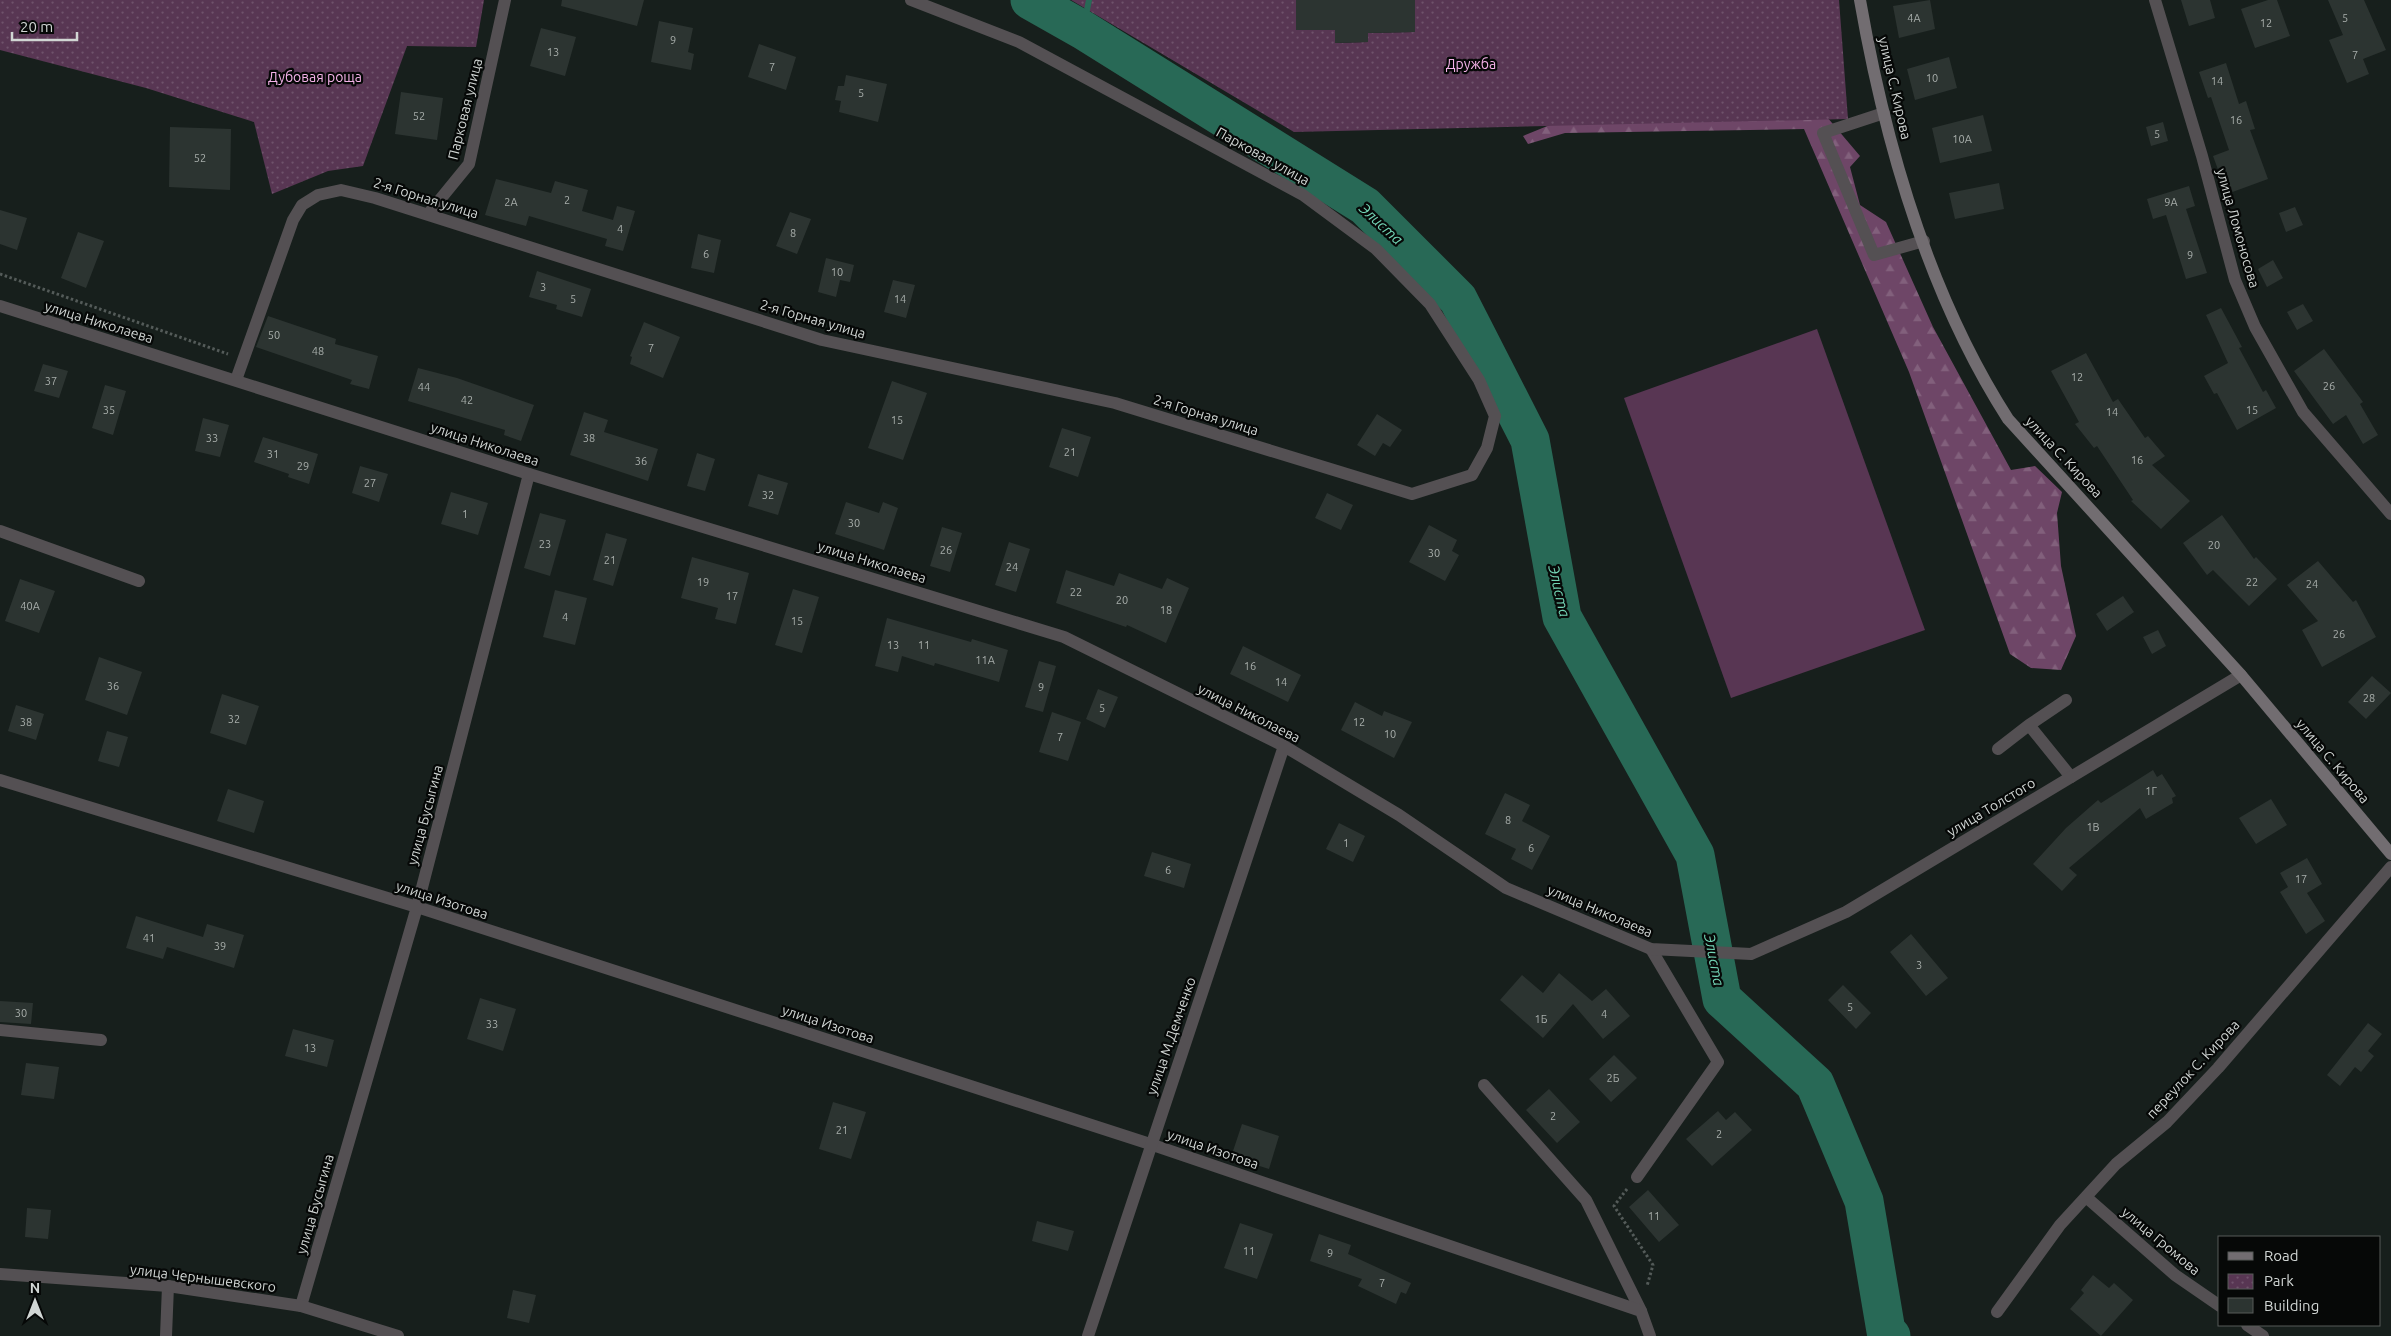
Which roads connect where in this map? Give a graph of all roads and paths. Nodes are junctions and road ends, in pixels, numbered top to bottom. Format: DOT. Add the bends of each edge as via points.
graph roads {
  1 [pos="505,0"];
  2 [pos="911,0"];
  3 [pos="1860,0"];
  4 [pos="2155,0"];
  5 [pos="1884,113"];
  6 [pos="429,213"];
  7 [pos="1924,241"];
  8 [pos="0,274"];
  9 [pos="0,306"];
  10 [pos="244,360"];
  11 [pos="236,380"];
  12 [pos="1487,448"];
  13 [pos="529,474"];
  14 [pos="2391,514"];
  15 [pos="0,531"];
  16 [pos="139,581"];
  17 [pos="2241,675"];
  18 [pos="2066,700"];
  19 [pos="2029,725"];
  20 [pos="1284,746"];
  21 [pos="1998,749"];
  22 [pos="2071,777"];
  23 [pos="0,780"];
  24 [pos="2391,854"];
  25 [pos="2391,868"];
  26 [pos="416,907"];
  27 [pos="1651,949"];
  28 [pos="1751,954"];
  29 [pos="0,1030"];
  30 [pos="101,1040"];
  31 [pos="1484,1085"];
  32 [pos="1150,1144"];
  33 [pos="1637,1177"];
  34 [pos="2086,1197"];
  35 [pos="0,1274"];
  36 [pos="168,1286"];
  37 [pos="2218,1305"];
  38 [pos="301,1306"];
  39 [pos="1641,1311"];
  40 [pos="1997,1312"];
  41 [pos="2249,1326"];
  42 [pos="166,1336"];
  43 [pos="398,1336"];
  44 [pos="1088,1336"];
  45 [pos="1650,1336"];
  46 [pos="2264,1336"];
  1 -- 6 [label="street, Парковая улица" via="470,164"];
  2 -- 12 [label="street, Парковая улица" via="1019,42 1303,195 1376,249 1430,304 1479,380 1495,416"];
  3 -- 5 [label="main road, улица С. Кирова"];
  4 -- 14 [label="street, улица Ломоносова" via="2236,280 2255,327 2303,412"];
  5 -- 7 [label="main road, улица С. Кирова"];
  5 -- 7 [label="street" via="1823,133 1874,255"];
  6 -- 10 [label="street, 2-я Горная улица" via="342,190 318,195 302,205 293,220"];
  6 -- 12 [label="street, 2-я Горная улица" via="822,340 1115,404 1412,494 1472,475"];
  7 -- 17 [label="main road, улица С. Кирова" via="1941,292 1960,334 1981,376 2008,418"];
  8 -- 10 [label="path"];
  9 -- 11 [label="street, улица Николаева"];
  10 -- 11 [label="street, 2-я Горная улица"];
  11 -- 13 [label="street, улица Николаева"];
  13 -- 20 [label="street, улица Николаева" via="1064,637"];
  13 -- 26 [label="street, улица Бусыгина"];
  15 -- 16 [label="street"];
  17 -- 22 [label="street, улица Толстого"];
  17 -- 24 [label="main road, улица С. Кирова"];
  18 -- 19 [label="street"];
  19 -- 21 [label="street"];
  19 -- 22 [label="street"];
  20 -- 27 [label="street, улица Николаева" via="1399,815 1506,888"];
  20 -- 32 [label="street, улица М.Демченко"];
  22 -- 28 [label="street, улица Толстого" via="1846,912"];
  23 -- 26 [label="street, улица Изотова"];
  25 -- 34 [label="street, переулок С. Кирова" via="2218,1068 2167,1122 2116,1164"];
  26 -- 32 [label="street, улица Изотова"];
  26 -- 38 [label="street, улица Бусыгина"];
  27 -- 28 [label="street, улица Николаева"];
  27 -- 33 [label="street" via="1718,1062"];
  29 -- 30 [label="street"];
  31 -- 39 [label="street" via="1586,1200"];
  32 -- 39 [label="street, улица Изотова"];
  32 -- 44 [label="street, улица М.Демченко"];
  33 -- 39 [label="path" via="1614,1206 1653,1265"];
  34 -- 37 [label="street, улица Громова" via="2175,1275"];
  34 -- 40 [label="street, переулок С. Кирова" via="2060,1225"];
  35 -- 36 [label="street, улица Чернышевского"];
  36 -- 38 [label="street, улица Чернышевского"];
  36 -- 42 [label="street"];
  38 -- 43 [label="street, улица Чернышевского"];
  39 -- 45 [label="street"];
  41 -- 46 [label="street"];
}
